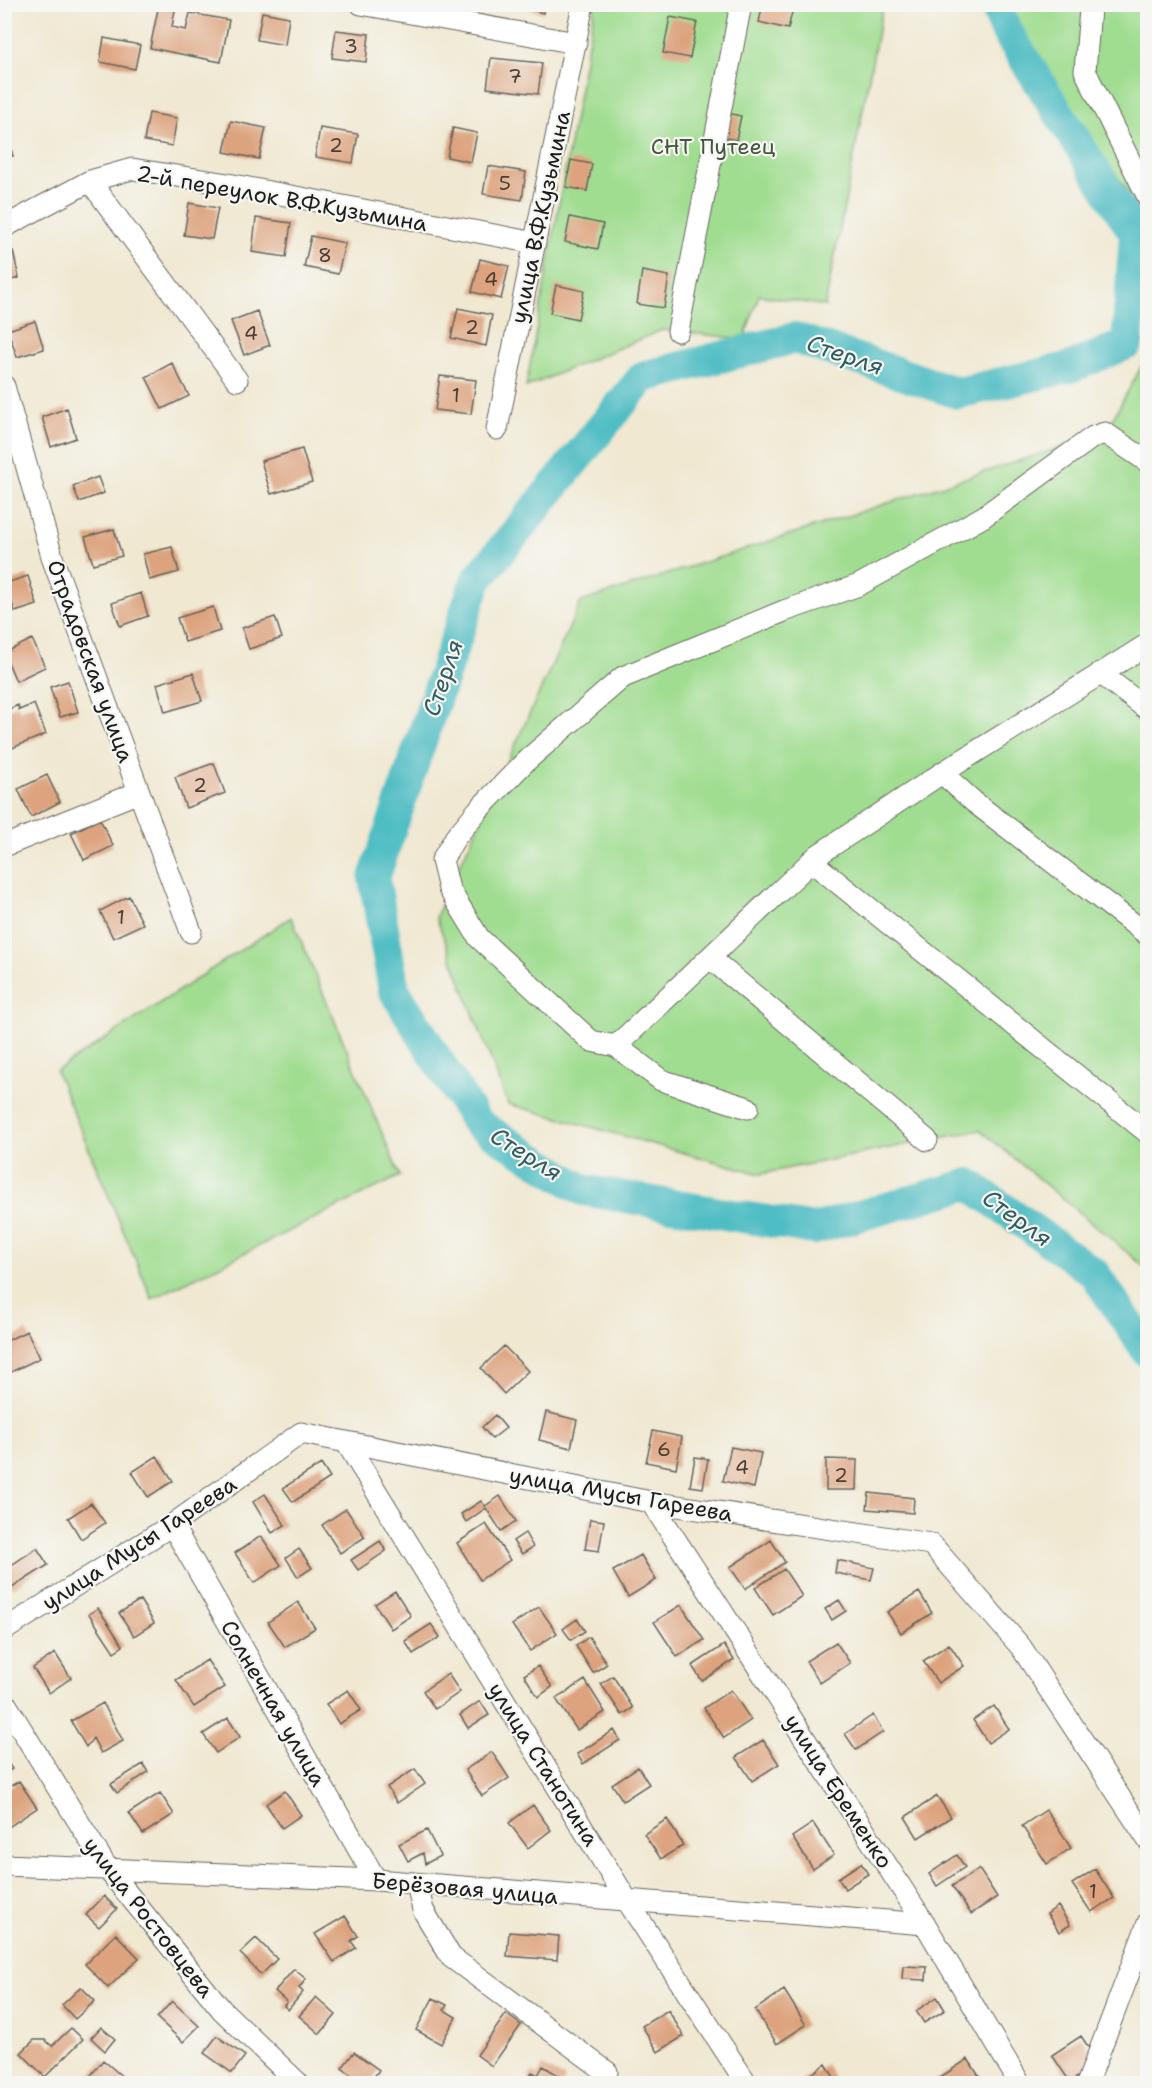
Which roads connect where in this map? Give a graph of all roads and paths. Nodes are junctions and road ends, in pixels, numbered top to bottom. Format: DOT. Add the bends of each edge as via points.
graph roads {
  1 [pos="361,4"];
  2 [pos="583,4"];
  3 [pos="741,4"];
  4 [pos="1088,4"];
  5 [pos="576,43"];
  6 [pos="90,181"];
  7 [pos="1148,197"];
  8 [pos="4,227"];
  9 [pos="535,243"];
  10 [pos="678,331"];
  11 [pos="237,380"];
  12 [pos="4,386"];
  13 [pos="497,429"];
  14 [pos="1148,462"];
  15 [pos="1148,644"];
  16 [pos="1100,673"];
  17 [pos="1148,710"];
  18 [pos="942,773"];
  19 [pos="139,792"];
  20 [pos="4,846"];
  21 [pos="811,861"];
  22 [pos="191,932"];
  23 [pos="1148,936"];
  24 [pos="710,958"];
  25 [pos="616,1046"];
  26 [pos="748,1108"];
  27 [pos="1148,1133"];
  28 [pos="927,1140"];
  29 [pos="346,1442"];
  30 [pos="651,1502"];
  31 [pos="172,1526"];
  32 [pos="4,1630"];
  33 [pos="4,1701"];
  34 [pos="1148,1840"];
  35 [pos="4,1865"];
  36 [pos="109,1871"];
  37 [pos="376,1880"];
  38 [pos="417,1884"];
  39 [pos="628,1902"];
  40 [pos="1148,1923"];
  41 [pos="925,1924"];
  42 [pos="607,2072"];
  43 [pos="299,2084"];
  44 [pos="747,2084"];
  45 [pos="1020,2084"];
  46 [pos="1087,2084"];
  1 -- 5 [label="street"];
  2 -- 5 [label="street, улица В.Ф.Кузьмина"];
  3 -- 10 [label="street"];
  4 -- 7 [label="street" via="1085,71"];
  5 -- 9 [label="street, улица В.Ф.Кузьмина"];
  6 -- 8 [label="street, 2-й переулок В.Ф.Кузьмина"];
  6 -- 9 [label="street, 2-й переулок В.Ф.Кузьмина" via="132,169"];
  6 -- 11 [label="street"];
  9 -- 13 [label="street, улица В.Ф.Кузьмина"];
  12 -- 19 [label="street, Отрадовская улица" via="52,560"];
  14 -- 25 [label="street" via="1105,433 1092,437 983,517 859,585 784,611 623,677 526,761 478,810 442,860 449,889 479,938 535,992 591,1041"];
  15 -- 16 [label="street"];
  16 -- 17 [label="street"];
  16 -- 18 [label="street"];
  18 -- 21 [label="street"];
  18 -- 23 [label="street"];
  19 -- 20 [label="street"];
  19 -- 22 [label="street, Отрадовская улица"];
  21 -- 24 [label="street"];
  21 -- 27 [label="street"];
  24 -- 25 [label="street"];
  24 -- 28 [label="street"];
  25 -- 26 [label="street" via="661,1080"];
  29 -- 30 [label="street, улица Мусы Гареева"];
  29 -- 31 [label="street, улица Мусы Гареева" via="301,1433"];
  29 -- 39 [label="street, улица Станотина"];
  30 -- 34 [label="street, улица Мусы Гареева" via="931,1544 1021,1647"];
  30 -- 41 [label="street, улица Еременко"];
  31 -- 32 [label="street, улица Мусы Гареева"];
  31 -- 37 [label="street, Солнечная улица"];
  33 -- 36 [label="street, улица Ростовцева"];
  35 -- 36 [label="street, Берёзовая улица"];
  36 -- 37 [label="street, Берёзовая улица"];
  36 -- 43 [label="street, улица Ростовцева" via="222,2010"];
  37 -- 38 [label="street, Берёзовая улица"];
  38 -- 39 [label="street, Берёзовая улица"];
  38 -- 42 [label="street" via="423,1910 451,1956"];
  39 -- 41 [label="street, Берёзовая улица"];
  39 -- 44 [label="street, улица Станотина"];
  40 -- 46 [label="street"];
  41 -- 45 [label="street, улица Еременко"];
}
